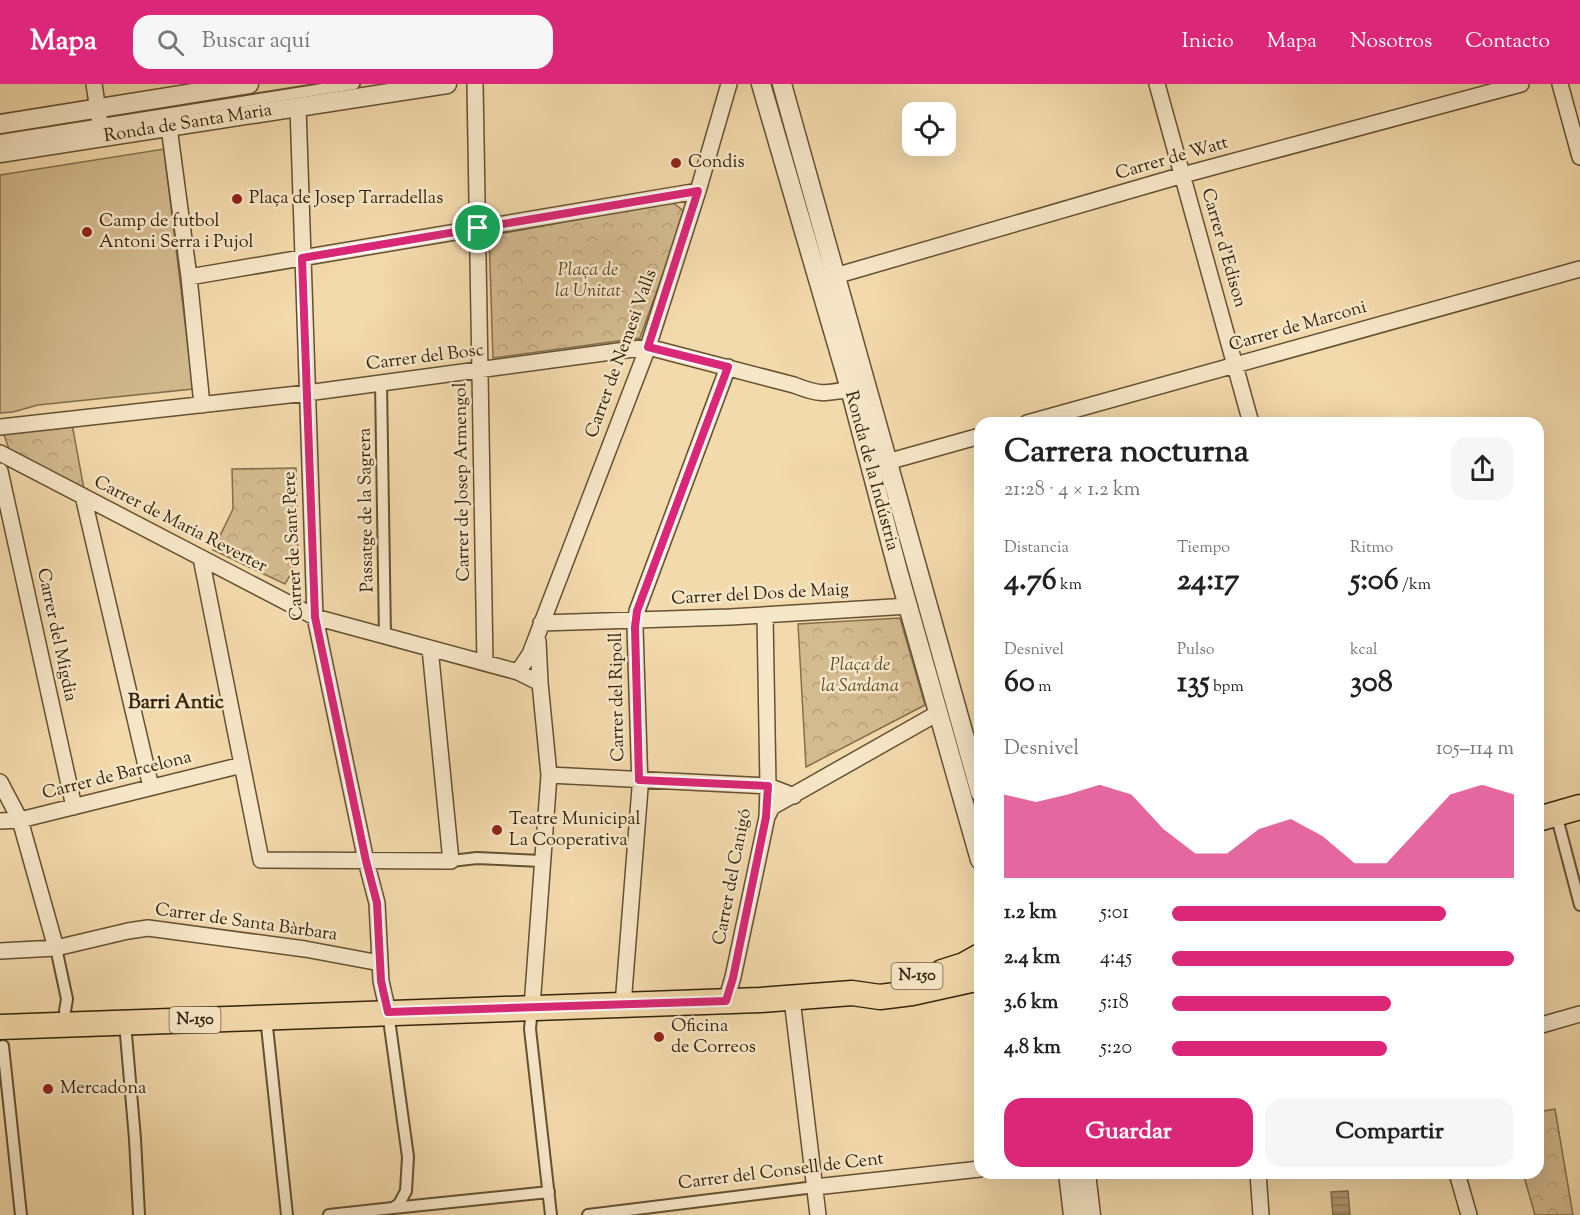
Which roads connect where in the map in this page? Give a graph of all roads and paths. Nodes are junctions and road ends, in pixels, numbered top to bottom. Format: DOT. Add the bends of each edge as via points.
graph roads {
  1 [pos="93,84"];
  2 [pos="249,84"];
  3 [pos="354,84"];
  4 [pos="447,84"];
  5 [pos="475,84"];
  6 [pos="729,84"];
  7 [pos="760,84"];
  8 [pos="782,84"];
  9 [pos="1157,84"];
  10 [pos="1521,84"];
  11 [pos="1560,84"];
  12 [pos="298,107"];
  13 [pos="100,123"];
  14 [pos="0,124"];
  15 [pos="169,127"];
  16 [pos="0,140"];
  17 [pos="0,153"];
  18 [pos="1580,157"];
  19 [pos="1183,175"];
  20 [pos="698,191"];
  21 [pos="478,228"];
  22 [pos="302,258"];
  23 [pos="1580,269"];
  24 [pos="835,276"];
  25 [pos="189,277"];
  26 [pos="648,347"];
  27 [pos="1235,365"];
  28 [pos="728,367"];
  29 [pos="480,370"];
  30 [pos="381,383"];
  31 [pos="850,389"];
  32 [pos="307,393"];
  33 [pos="202,405"];
  34 [pos="1049,417"];
  35 [pos="1249,417"];
  36 [pos="0,427"];
  37 [pos="974,438"];
  38 [pos="1,450"];
  39 [pos="887,462"];
  40 [pos="0,471"];
  41 [pos="83,496"];
  42 [pos="201,558"];
  43 [pos="909,606"];
  44 [pos="765,615"];
  45 [pos="315,617"];
  46 [pos="636,620"];
  47 [pos="540,627"];
  48 [pos="385,636"];
  49 [pos="430,648"];
  50 [pos="485,663"];
  51 [pos="518,672"];
  52 [pos="540,683"];
  53 [pos="938,713"];
  54 [pos="243,765"];
  55 [pos="974,771"];
  56 [pos="549,775"];
  57 [pos="639,780"];
  58 [pos="0,783"];
  59 [pos="768,786"];
  60 [pos="151,787"];
  61 [pos="794,796"];
  62 [pos="74,807"];
  63 [pos="1580,807"];
  64 [pos="1547,816"];
  65 [pos="766,817"];
  66 [pos="21,820"];
  67 [pos="0,821"];
  68 [pos="974,839"];
  69 [pos="366,861"];
  70 [pos="451,861"];
  71 [pos="542,861"];
  72 [pos="1580,905"];
  73 [pos="56,948"];
  74 [pos="0,951"];
  75 [pos="974,959"];
  76 [pos="380,963"];
  77 [pos="974,979"];
  78 [pos="852,993"];
  79 [pos="792,999"];
  80 [pos="726,1001"];
  81 [pos="623,1005"];
  82 [pos="532,1007"];
  83 [pos="65,1011"];
  84 [pos="388,1012"];
  85 [pos="1580,1014"];
  86 [pos="266,1017"];
  87 [pos="125,1023"];
  88 [pos="1544,1024"];
  89 [pos="1,1037"];
  90 [pos="974,1170"];
  91 [pos="1069,1179"];
  92 [pos="1087,1179"];
  93 [pos="1258,1179"];
  94 [pos="1459,1179"];
  95 [pos="815,1187"];
  96 [pos="549,1192"];
  97 [pos="393,1208"];
  98 [pos="21,1215"];
  99 [pos="139,1215"];
  100 [pos="287,1215"];
  101 [pos="329,1215"];
  102 [pos="551,1215"];
  103 [pos="588,1215"];
  104 [pos="818,1215"];
  105 [pos="1073,1215"];
  106 [pos="1091,1215"];
  107 [pos="1261,1215"];
  108 [pos="1469,1215"];
  1 -- 13 [label="street"];
  2 -- 13 [label="street, Ronda de Santa Maria"];
  3 -- 13 [label="street, Ronda de Santa Maria"];
  4 -- 12 [label="street, Ronda de Santa Maria"];
  5 -- 21 [label="street, Carrer de Josep Armengol"];
  6 -- 20 [label="street, Carrer de Nemesi Valls"];
  7 -- 31 [label="street, Ronda de la Indústria"];
  8 -- 24 [label="street, Ronda de la Indústria"];
  9 -- 19 [label="street, Carrer d'Edison"];
  10 -- 19 [label="street, Carrer de Watt"];
  11 -- 18 [label="street"];
  12 -- 15 [label="street, Ronda de Santa Maria"];
  12 -- 22 [label="street, Carrer de Sant Pere"];
  13 -- 14 [label="street, Ronda de Santa Maria"];
  13 -- 15 [label="street, Ronda de Santa Maria"];
  13 -- 16 [label="street, Ronda de Santa Maria"];
  13 -- 17 [label="street, Ronda de Santa Maria"];
  15 -- 25 [label="street"];
  19 -- 24 [label="street, Carrer de Watt"];
  19 -- 27 [label="street, Carrer d'Edison"];
  20 -- 21 [label="street"];
  20 -- 26 [label="street, Carrer de Nemesi Valls"];
  21 -- 22 [label="street"];
  21 -- 29 [label="street, Carrer de Josep Armengol"];
  22 -- 25 [label="street"];
  22 -- 32 [label="street, Carrer de Sant Pere"];
  23 -- 27 [label="street, Carrer de Marconi"];
  24 -- 39 [label="street, Ronda de la Indústria"];
  25 -- 33 [label="street"];
  26 -- 28 [label="street, Carrer del Bosc"];
  26 -- 29 [label="street, Carrer del Bosc"];
  26 -- 47 [label="street, Carrer de Nemesi Valls"];
  27 -- 34 [label="street, Carrer de Marconi"];
  27 -- 35 [label="street, Carrer d'Edison"];
  28 -- 31 [label="street, Carrer del Bosc" via="815,393"];
  28 -- 46 [label="street, Carrer del Ripoll"];
  29 -- 30 [label="street, Carrer del Bosc"];
  29 -- 50 [label="street, Carrer de Josep Armengol"];
  30 -- 32 [label="street, Carrer del Bosc"];
  30 -- 48 [label="street, Passatge de la Sagrera"];
  31 -- 43 [label="street, Ronda de la Indústria"];
  32 -- 33 [label="street, Carrer del Bosc"];
  32 -- 45 [label="street, Carrer de Sant Pere"];
  33 -- 36 [label="street, Carrer del Bosc"];
  37 -- 39 [label="street"];
  38 -- 41 [label="street, Carrer de Maria Reverter"];
  39 -- 55 [label="street, Ronda de la Indústria"];
  40 -- 62 [label="street, Carrer del Migdia"];
  41 -- 42 [label="street, Carrer de Maria Reverter"];
  41 -- 60 [label="street"];
  42 -- 45 [label="street, Carrer de Maria Reverter"];
  42 -- 54 [label="street"];
  43 -- 44 [label="street, Carrer del Dos de Maig"];
  43 -- 53 [label="street, Ronda de la Indústria"];
  44 -- 46 [label="street, Carrer del Dos de Maig"];
  44 -- 59 [label="street, Carrer del Canigó"];
  45 -- 48 [label="street, Carrer de Maria Reverter"];
  45 -- 69 [label="street, Carrer de Sant Pere"];
  46 -- 47 [label="street, Carrer del Dos de Maig"];
  46 -- 57 [label="street, Carrer del Ripoll"];
  47 -- 51 [label="street, Carrer de Nemesi Valls"];
  47 -- 52 [label="street, Carrer de Nemesi Valls"];
  48 -- 49 [label="street, Carrer de Maria Reverter"];
  49 -- 50 [label="street, Carrer de Maria Reverter"];
  49 -- 70 [label="street"];
  50 -- 51 [label="street, Carrer de Maria Reverter"];
  51 -- 52 [label="street"];
  52 -- 56 [label="street, Carrer de Nemesi Valls"];
  53 -- 61 [label="street"];
  53 -- 68 [label="street, Ronda de la Indústria"];
  54 -- 60 [label="street, Carrer de Barcelona"];
  54 -- 69 [label="street" via="261,860"];
  56 -- 57 [label="street"];
  56 -- 71 [label="street, Carrer de Nemesi Valls"];
  57 -- 59 [label="street"];
  57 -- 81 [label="street, Carrer del Ripoll"];
  58 -- 66 [label="street"];
  59 -- 61 [label="street"];
  59 -- 65 [label="street, Carrer del Canigó"];
  60 -- 62 [label="street, Carrer de Barcelona"];
  61 -- 65 [label="street" via="772,807"];
  62 -- 66 [label="street, Carrer de Barcelona"];
  63 -- 64 [label="main road"];
  64 -- 72 [label="street"];
  65 -- 80 [label="street, Carrer del Canigó"];
  66 -- 67 [label="street, Carrer de Barcelona"];
  66 -- 73 [label="street"];
  69 -- 70 [label="street"];
  69 -- 76 [label="street, Carrer de Sant Pere" via="377,903"];
  70 -- 71 [label="street"];
  71 -- 82 [label="street, Carrer de Nemesi Valls"];
  73 -- 74 [label="street, Carrer de Santa Bàrbara"];
  73 -- 76 [label="street, Carrer de Santa Bàrbara" via="148,928"];
  73 -- 83 [label="street" via="67,999"];
  75 -- 78 [label="main road, N-150" via="952,970 884,982"];
  76 -- 84 [label="street, Carrer de Sant Pere"];
  77 -- 78 [label="main road, N-150" via="880,997"];
  78 -- 79 [label="main road, N-150"];
  79 -- 80 [label="main road, N-150"];
  79 -- 95 [label="street"];
  80 -- 81 [label="main road, N-150"];
  81 -- 82 [label="main road, N-150"];
  82 -- 84 [label="main road, N-150"];
  82 -- 96 [label="street" via="530,1029"];
  84 -- 86 [label="main road, N-150"];
  84 -- 97 [label="street" via="408,1157 406,1191"];
  85 -- 88 [label="street"];
  86 -- 87 [label="main road, N-150"];
  86 -- 100 [label="street"];
  87 -- 89 [label="main road, N-150"];
  87 -- 99 [label="street"];
  89 -- 98 [label="street"];
  90 -- 95 [label="street, Carrer del Consell de Cent"];
  91 -- 105 [label="street"];
  92 -- 106 [label="street"];
  93 -- 107 [label="street"];
  94 -- 108 [label="street"];
  95 -- 103 [label="street, Carrer del Consell de Cent"];
  95 -- 104 [label="street"];
  96 -- 97 [label="street"];
  96 -- 102 [label="street"];
  97 -- 101 [label="street"];
}
